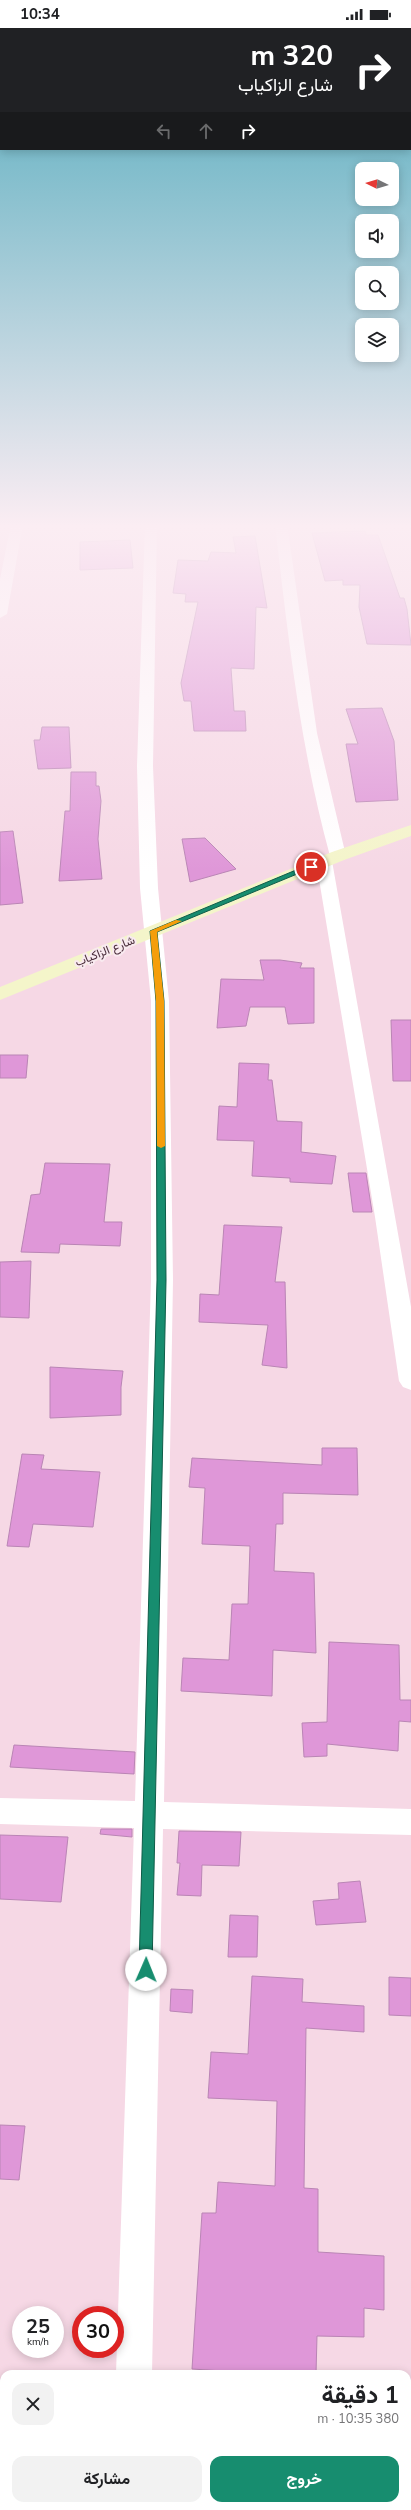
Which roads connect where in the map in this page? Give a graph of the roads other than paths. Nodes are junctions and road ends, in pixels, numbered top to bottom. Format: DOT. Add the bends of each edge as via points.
graph roads {
  1 [pos="148,640"];
  2 [pos="298,640"];
  3 [pos="411,830"];
  4 [pos="331,858"];
  5 [pos="153,931"];
  6 [pos="0,994"];
  7 [pos="411,1381"];
  8 [pos="0,1811"];
  9 [pos="150,1814"];
  10 [pos="411,1822"];
  11 [pos="134,2370"];
  1 -- 5 [label="street" via="145,766"];
  2 -- 4 [label="street" via="312,737 330,828"];
  3 -- 4 [label="street, شارع الزاكياب"];
  4 -- 5 [label="street, شارع الزاكياب"];
  4 -- 7 [label="street"];
  5 -- 6 [label="street, شارع الزاكياب"];
  5 -- 9 [label="street" via="160,1001 162,1280"];
  8 -- 9 [label="street"];
  9 -- 10 [label="street"];
  9 -- 11 [label="street"];
}
